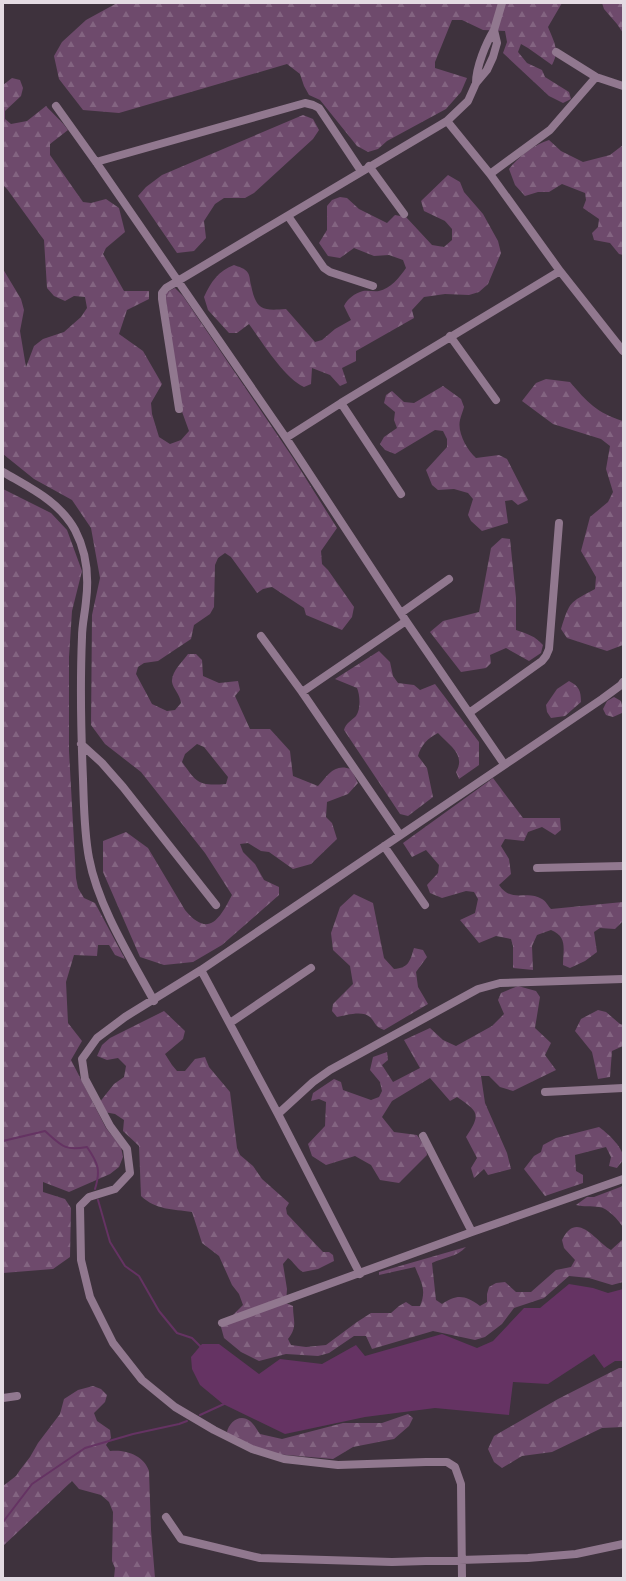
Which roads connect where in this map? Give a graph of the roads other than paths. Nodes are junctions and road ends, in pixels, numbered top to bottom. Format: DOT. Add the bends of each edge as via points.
graph roads {
  1 [pos="502,3"];
  2 [pos="556,52"];
  3 [pos="596,77"];
  4 [pos="623,86"];
  5 [pos="56,106"];
  6 [pos="447,121"];
  7 [pos="96,162"];
  8 [pos="369,166"];
  9 [pos="361,171"];
  10 [pos="490,174"];
  11 [pos="404,214"];
  12 [pos="288,216"];
  13 [pos="560,271"];
  14 [pos="177,280"];
  15 [pos="373,286"];
  16 [pos="450,336"];
  17 [pos="623,351"];
  18 [pos="496,400"];
  19 [pos="341,402"];
  20 [pos="179,409"];
  21 [pos="286,438"];
  22 [pos="3,472"];
  23 [pos="401,494"];
  24 [pos="559,523"];
  25 [pos="449,579"];
  26 [pos="401,613"];
  27 [pos="406,621"];
  28 [pos="261,636"];
  29 [pos="622,686"];
  30 [pos="302,692"];
  31 [pos="469,713"];
  32 [pos="81,744"];
  33 [pos="504,764"];
  34 [pos="400,835"];
  35 [pos="384,846"];
  36 [pos="623,866"];
  37 [pos="537,868"];
  38 [pos="216,906"];
  39 [pos="426,906"];
  40 [pos="311,968"];
  41 [pos="201,970"];
  42 [pos="623,979"];
  43 [pos="154,1000"];
  44 [pos="230,1023"];
  45 [pos="623,1088"];
  46 [pos="545,1092"];
  47 [pos="278,1114"];
  48 [pos="423,1136"];
  49 [pos="623,1179"];
  50 [pos="472,1232"];
  51 [pos="360,1274"];
  52 [pos="222,1323"];
  53 [pos="17,1396"];
  54 [pos="3,1398"];
  55 [pos="166,1517"];
  56 [pos="623,1544"];
  57 [pos="462,1560"];
  58 [pos="462,1578"];
  1 -- 6 [label="street" via="494,30 497,43 493,58 487,70 476,82 468,101"];
  2 -- 3 [label="street"];
  3 -- 4 [label="street"];
  3 -- 10 [label="street" via="550,130"];
  5 -- 7 [label="street"];
  6 -- 8 [label="street"];
  6 -- 10 [label="street"];
  7 -- 9 [label="street" via="304,104 319,108"];
  7 -- 14 [label="street"];
  8 -- 9 [label="street"];
  8 -- 11 [label="street"];
  9 -- 12 [label="street"];
  10 -- 13 [label="street"];
  12 -- 14 [label="street"];
  12 -- 15 [label="street" via="324,268"];
  13 -- 16 [label="street"];
  13 -- 17 [label="street"];
  14 -- 20 [label="street" via="162,293 162,299"];
  14 -- 21 [label="street"];
  16 -- 18 [label="street"];
  16 -- 19 [label="street"];
  19 -- 21 [label="street"];
  19 -- 23 [label="street"];
  21 -- 26 [label="street"];
  22 -- 32 [label="street" via="55,504 67,517 82,547 87,581 82,636"];
  24 -- 31 [label="street" via="549,649 546,656"];
  25 -- 26 [label="street"];
  26 -- 27 [label="street"];
  27 -- 30 [label="street"];
  27 -- 31 [label="street"];
  28 -- 30 [label="street"];
  29 -- 33 [label="street"];
  30 -- 34 [label="street"];
  31 -- 33 [label="street"];
  32 -- 38 [label="street" via="123,787"];
  32 -- 43 [label="street" via="85,822 97,887 116,930"];
  33 -- 34 [label="street"];
  34 -- 35 [label="street"];
  35 -- 39 [label="street"];
  35 -- 41 [label="street"];
  36 -- 37 [label="street"];
  40 -- 44 [label="street"];
  41 -- 43 [label="street"];
  41 -- 44 [label="street"];
  42 -- 47 [label="street" via="500,983 478,990 330,1070 312,1082"];
  43 -- 57 [label="street" via="125,1017 98,1038 82,1059 85,1079 110,1126 127,1149 130,1173 115,1189 89,1197 80,1206 81,1260 90,1297 113,1343 142,1380 175,1407 252,1449 284,1459 338,1465 447,1462 456,1467 461,1484"];
  44 -- 47 [label="street"];
  45 -- 46 [label="street"];
  47 -- 51 [label="street"];
  48 -- 50 [label="street"];
  49 -- 50 [label="street"];
  50 -- 51 [label="street"];
  51 -- 52 [label="street"];
  53 -- 54 [label="street"];
  55 -- 57 [label="street" via="181,1538 260,1558 392,1562"];
  56 -- 57 [label="street" via="576,1554"];
  57 -- 58 [label="street"];
}
